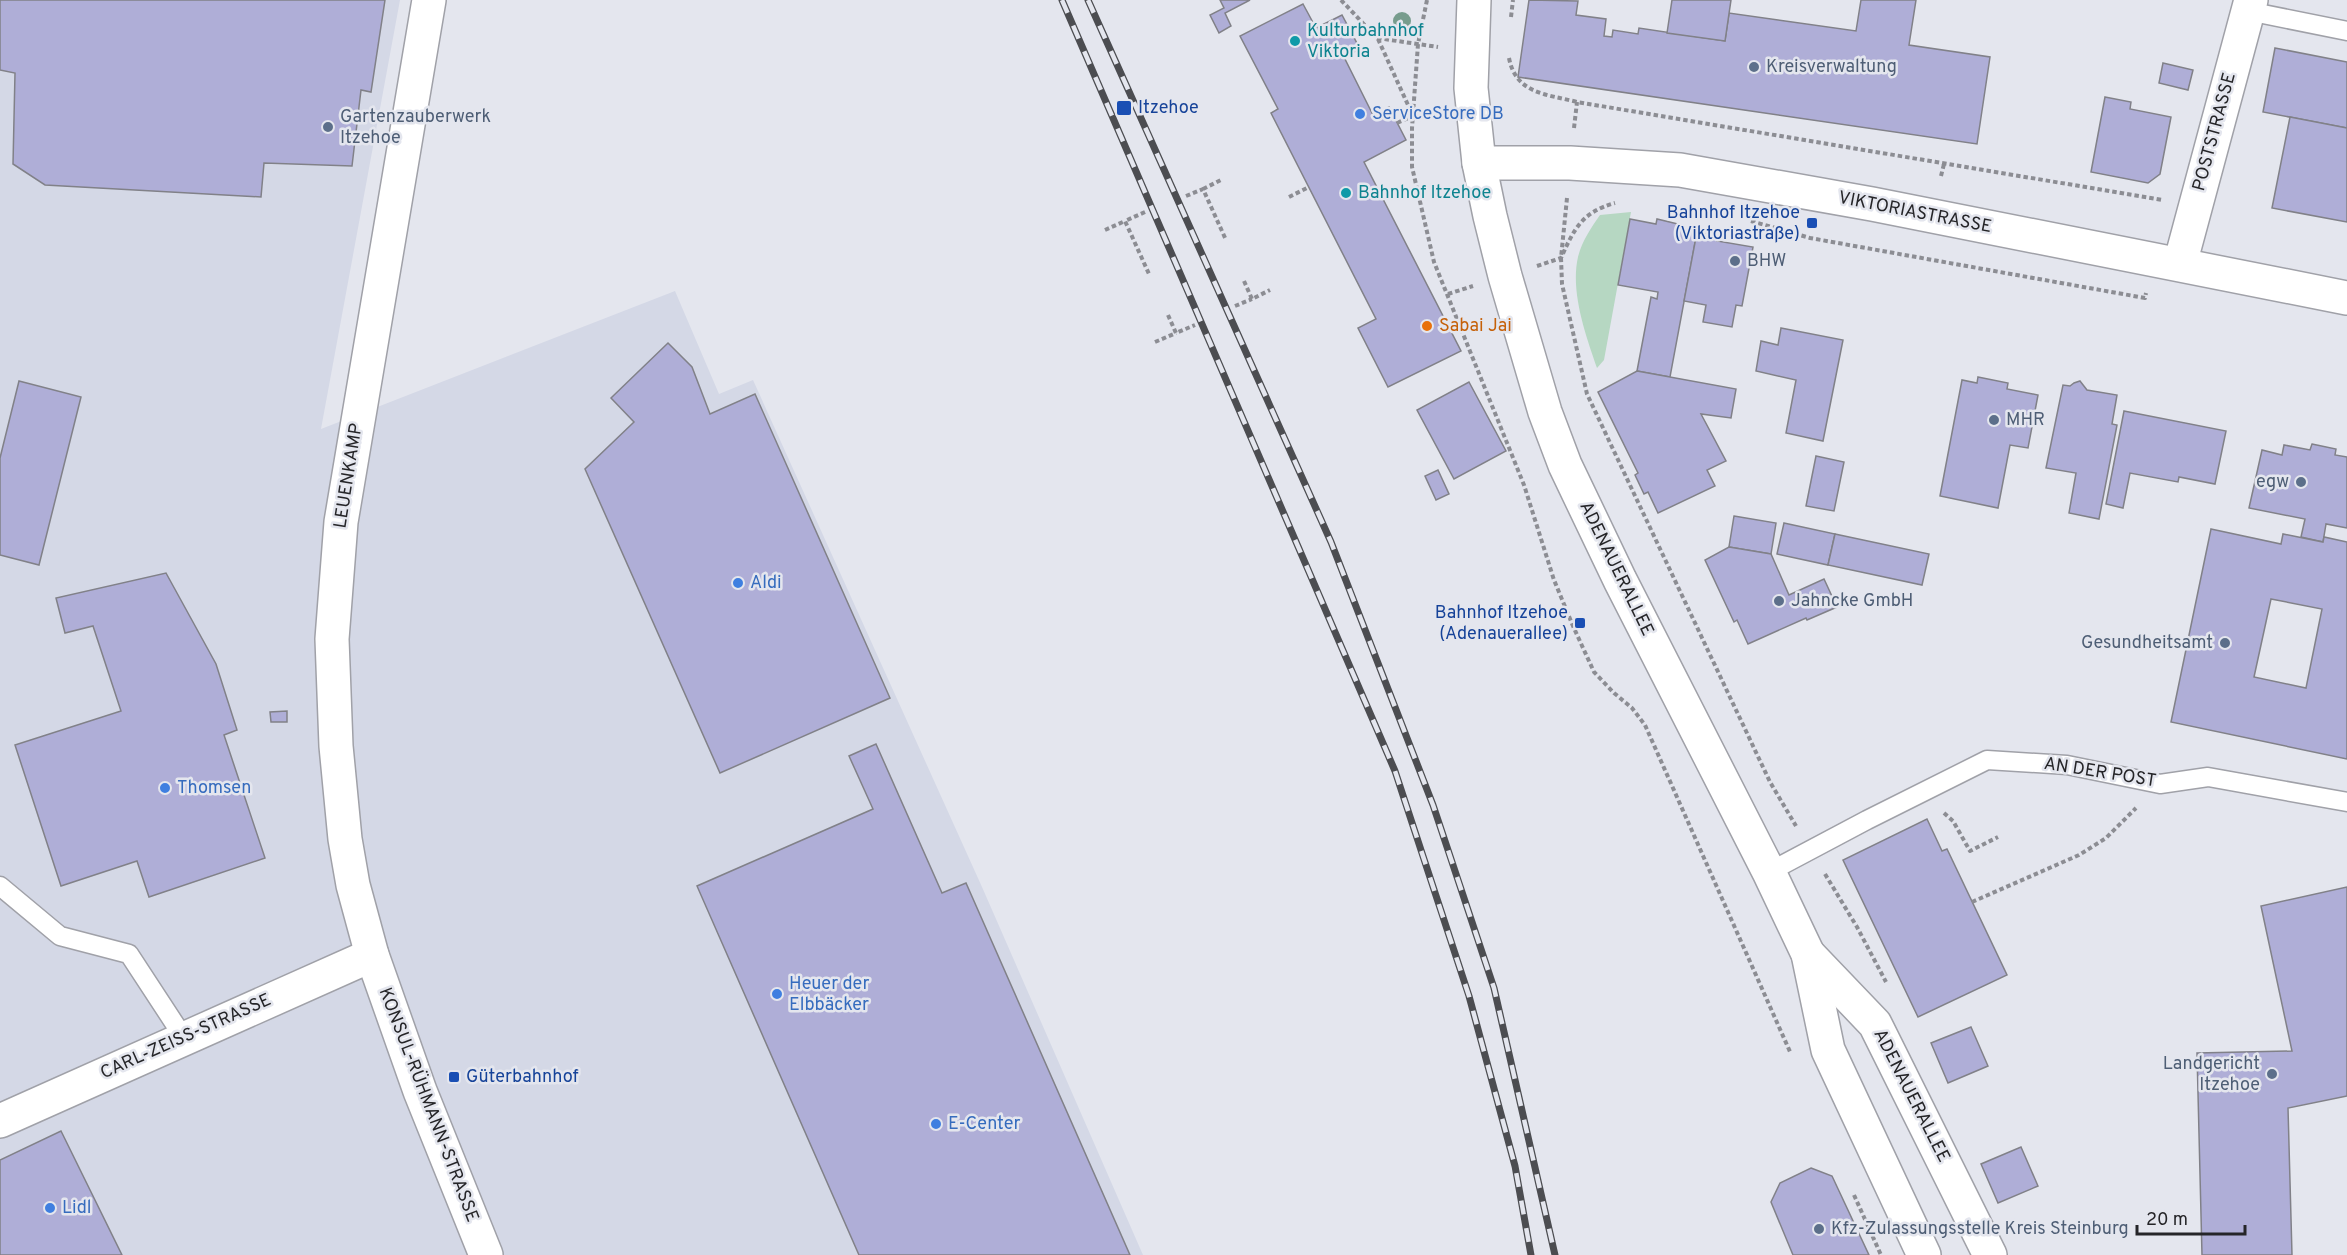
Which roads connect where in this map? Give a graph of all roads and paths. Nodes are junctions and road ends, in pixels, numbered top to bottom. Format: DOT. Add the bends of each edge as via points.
graph roads {
  1 [pos="429,0"];
  2 [pos="1341,0"];
  3 [pos="1427,0"];
  4 [pos="1474,0"];
  5 [pos="1513,0"];
  6 [pos="2249,6"];
  7 [pos="1511,19"];
  8 [pos="2347,31"];
  9 [pos="1377,38"];
  10 [pos="1418,44"];
  11 [pos="1509,53"];
  12 [pos="1577,102"];
  13 [pos="1413,116"];
  14 [pos="1397,123"];
  15 [pos="1479,163"];
  16 [pos="1944,164"];
  17 [pos="1941,176"];
  18 [pos="1221,180"];
  19 [pos="1308,187"];
  20 [pos="1203,189"];
  21 [pos="1186,196"];
  22 [pos="1289,197"];
  23 [pos="1145,212"];
  24 [pos="1125,221"];
  25 [pos="1106,230"];
  26 [pos="1226,240"];
  27 [pos="1561,258"];
  28 [pos="2180,264"];
  29 [pos="1149,274"];
  30 [pos="1244,280"];
  31 [pos="1270,290"];
  32 [pos="2347,298"];
  33 [pos="1252,299"];
  34 [pos="1235,306"];
  35 [pos="1168,315"];
  36 [pos="1195,325"];
  37 [pos="1176,333"];
  38 [pos="1155,342"];
  39 [pos="1580,623"];
  40 [pos="1573,626"];
  41 [pos="2160,783"];
  42 [pos="1929,789"];
  43 [pos="2347,802"];
  44 [pos="1998,837"];
  45 [pos="1810,849"];
  46 [pos="1769,872"];
  47 [pos="0,886"];
  48 [pos="1972,902"];
  49 [pos="1808,954"];
  50 [pos="372,955"];
  51 [pos="1887,984"];
  52 [pos="184,1038"];
  53 [pos="1794,1061"];
  54 [pos="0,1121"];
  55 [pos="1852,1190"];
  56 [pos="486,1255"];
  57 [pos="1881,1255"];
  58 [pos="1924,1255"];
  59 [pos="1990,1255"];
  1 -- 50 [label="street, LEUENKAMP" via="348,471 333,611 340,797 353,885"];
  2 -- 9 [label="path"];
  3 -- 10 [label="path"];
  4 -- 15 [label="street, ADENAUERALLEE" via="1471,88"];
  5 -- 7 [label="path"];
  6 -- 8 [label="lane"];
  6 -- 28 [label="street, POSTSTRASSE"];
  9 -- 10 [label="path"];
  9 -- 13 [label="path"];
  10 -- 13 [label="path"];
  11 -- 12 [label="path" via="1516,79 1534,91"];
  13 -- 14 [label="path"];
  13 -- 40 [label="path" via="1412,167 1434,262 1524,485"];
  15 -- 28 [label="street, VIKTORIASTRASSE" via="1570,163 1680,170"];
  15 -- 46 [label="street, ADENAUERALLEE" via="1523,340 1565,465"];
  16 -- 17 [label="path"];
  18 -- 20 [label="path"];
  19 -- 22 [label="path"];
  20 -- 21 [label="path"];
  20 -- 26 [label="path"];
  23 -- 24 [label="path"];
  24 -- 25 [label="path"];
  24 -- 29 [label="path"];
  27 -- 45 [label="path" via="1562,284 1587,394 1770,782"];
  28 -- 32 [label="street, VIKTORIASTRASSE"];
  30 -- 33 [label="path"];
  31 -- 33 [label="path"];
  33 -- 34 [label="path"];
  35 -- 37 [label="path"];
  36 -- 37 [label="path"];
  37 -- 38 [label="path"];
  39 -- 40 [label="path"];
  40 -- 53 [label="path" via="1594,672 1645,725"];
  41 -- 42 [label="lane, AN DER POST" via="2067,765 1987,760"];
  41 -- 43 [label="lane, AN DER POST" via="2208,777"];
  41 -- 48 [label="path" via="2106,838 2079,855"];
  42 -- 44 [label="path" via="1970,851"];
  42 -- 45 [label="lane, AN DER POST"];
  45 -- 46 [label="lane, AN DER POST"];
  45 -- 51 [label="path"];
  46 -- 49 [label="street, ADENAUERALLEE"];
  47 -- 52 [label="lane" via="60,936 129,954"];
  49 -- 58 [label="street, ADENAUERALLEE" via="1828,1050"];
  49 -- 59 [label="street, ADENAUERALLEE" via="1875,1023"];
  50 -- 52 [label="street, CARL-ZEISS-STRASSE"];
  50 -- 56 [label="street, KONSUL-RÜHMANN-STRASSE" via="420,1091"];
  52 -- 54 [label="street, CARL-ZEISS-STRASSE"];
  55 -- 57 [label="path"];
}
